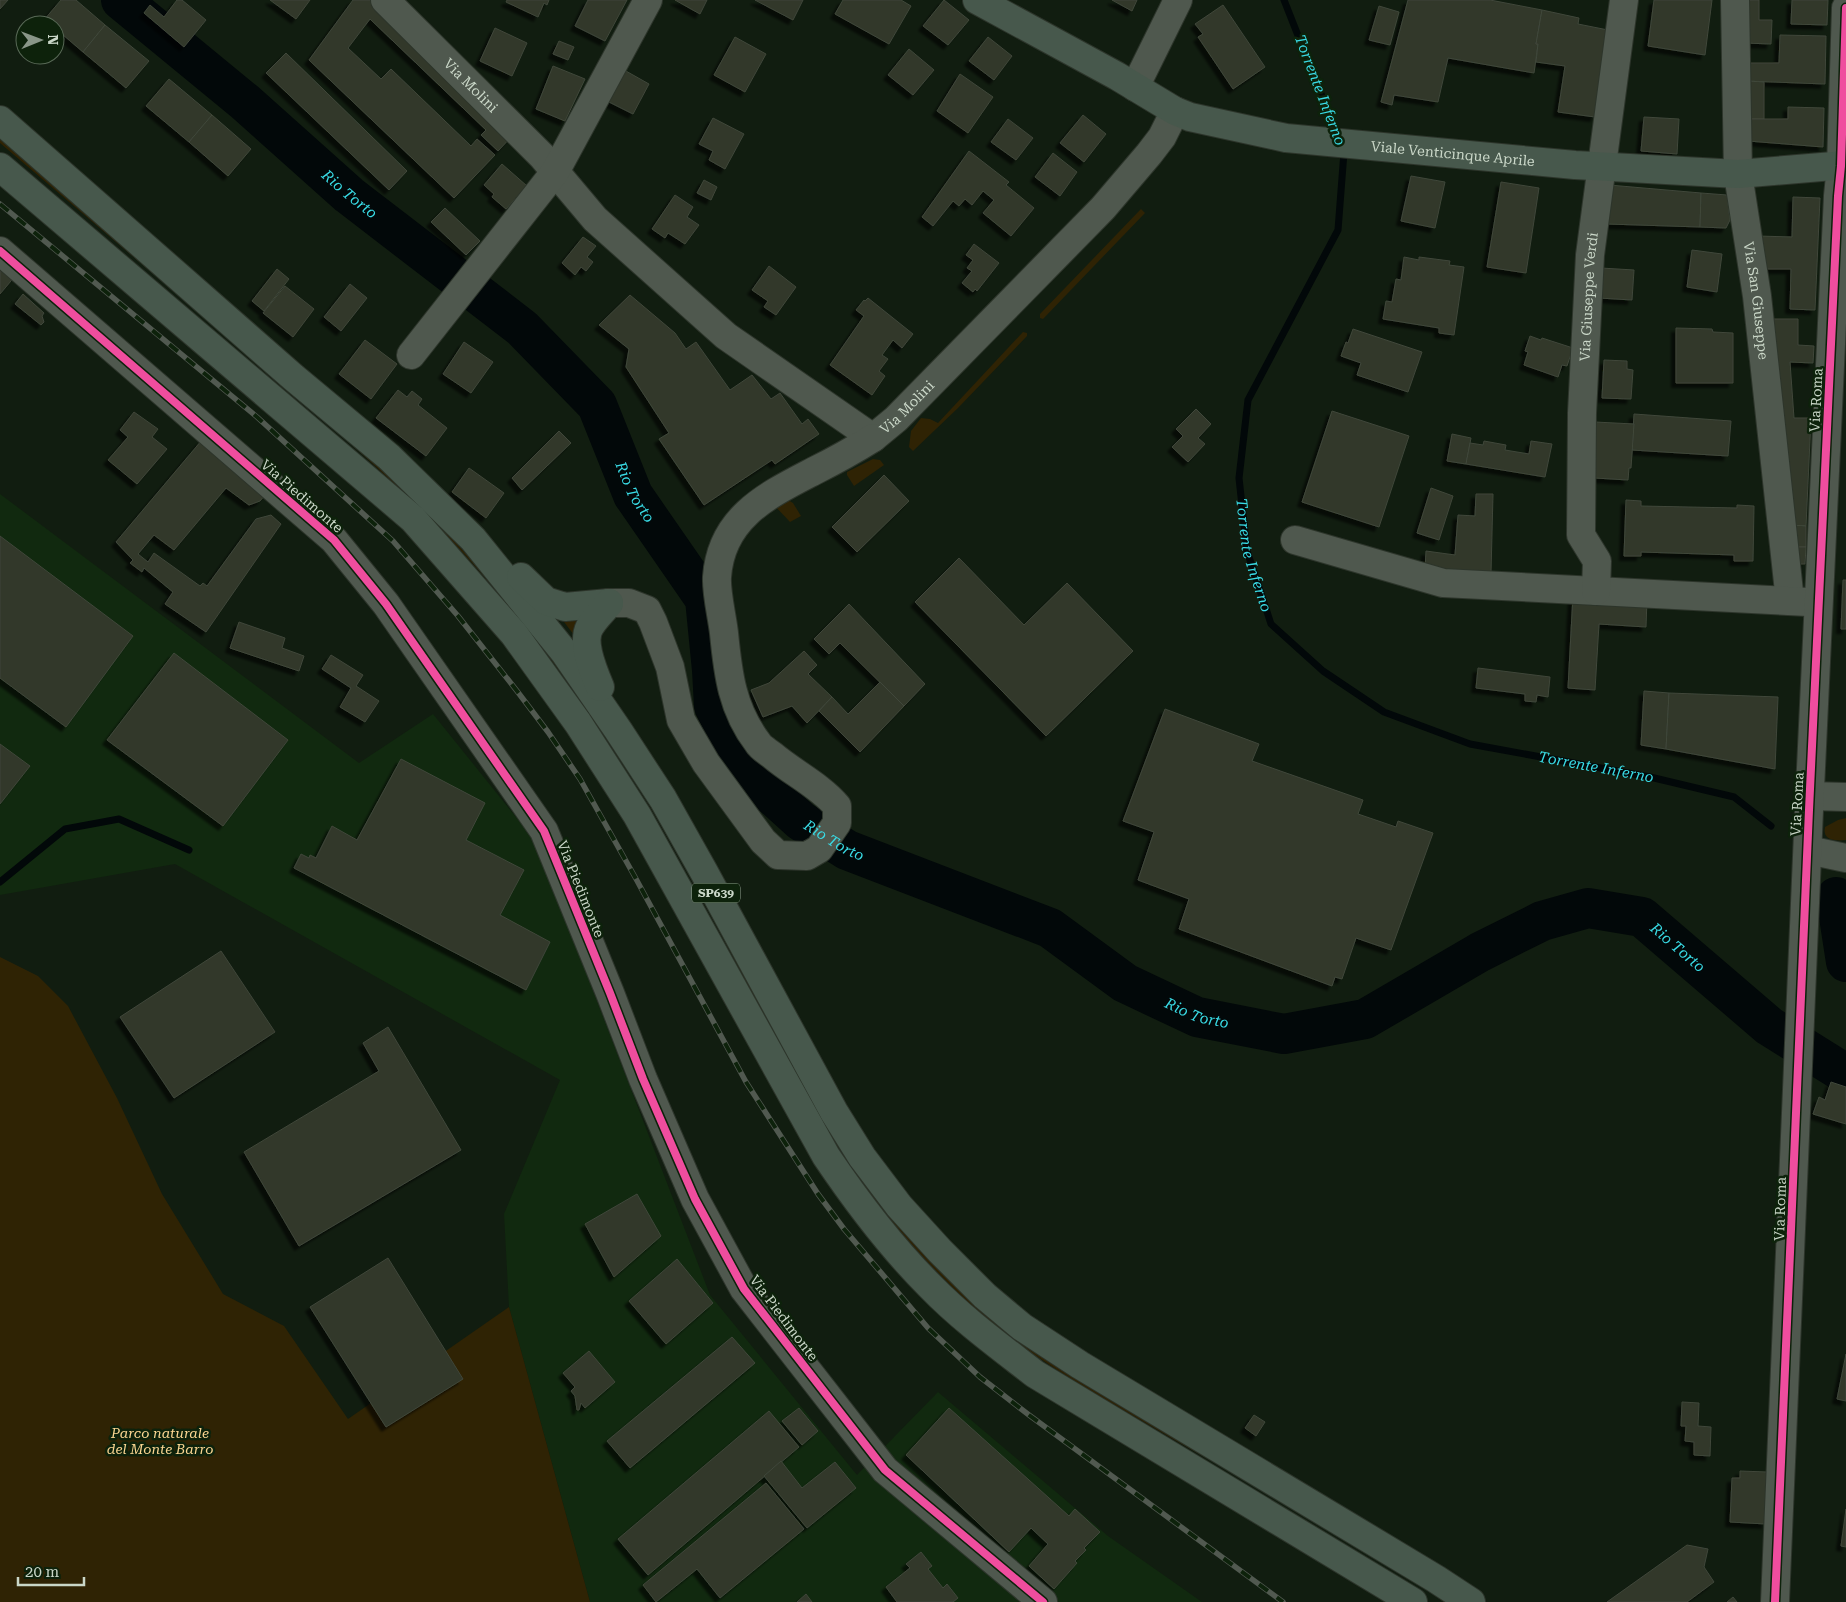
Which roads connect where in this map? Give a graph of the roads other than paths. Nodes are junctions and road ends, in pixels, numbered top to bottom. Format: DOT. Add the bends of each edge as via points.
graph roads {
  1 [pos="385,0"];
  2 [pos="648,0"];
  3 [pos="977,0"];
  4 [pos="1178,0"];
  5 [pos="1624,0"];
  6 [pos="1735,0"];
  7 [pos="1846,8"];
  8 [pos="1135,87"];
  9 [pos="1175,111"];
  10 [pos="0,120"];
  11 [pos="1600,166"];
  12 [pos="1844,166"];
  13 [pos="0,167"];
  14 [pos="556,172"];
  15 [pos="1738,174"];
  16 [pos="0,251"];
  17 [pos="411,355"];
  18 [pos="873,438"];
  19 [pos="473,539"];
  20 [pos="1295,540"];
  21 [pos="1596,591"];
  22 [pos="1790,601"];
  23 [pos="1820,603"];
  24 [pos="609,604"];
  25 [pos="618,730"];
  26 [pos="1810,796"];
  27 [pos="1846,797"];
  28 [pos="1808,850"];
  29 [pos="1846,858"];
  30 [pos="1043,1602"];
  31 [pos="1414,1602"];
  32 [pos="1471,1602"];
  33 [pos="1775,1602"];
  1 -- 14 [label="street, Via Molini"];
  2 -- 14 [label="street"];
  3 -- 8 [label="main road, Viale Venticinque Aprile"];
  4 -- 8 [label="street"];
  5 -- 11 [label="street, Via Giuseppe Verdi"];
  6 -- 15 [label="street, Via San Giuseppe"];
  7 -- 12 [label="street, Via Roma"];
  8 -- 9 [label="main road, Viale Venticinque Aprile"];
  9 -- 11 [label="main road, Viale Venticinque Aprile" via="1286,138"];
  9 -- 18 [label="street, Via Molini" via="1162,137 1103,208 896,419"];
  10 -- 19 [label="main road, SP639" via="389,457"];
  11 -- 15 [label="main road, Viale Venticinque Aprile"];
  11 -- 21 [label="street, Via Giuseppe Verdi" via="1590,255 1582,423 1581,535 1597,561"];
  12 -- 15 [label="main road, Viale Venticinque Aprile"];
  12 -- 23 [label="street, Via Roma" via="1837,226"];
  13 -- 31 [label="main road, SP639" via="413,518 514,634 578,723 637,815 826,1156 877,1227 930,1287 1034,1374"];
  14 -- 17 [label="street"];
  14 -- 18 [label="street, Via Molini" via="595,219 726,336"];
  15 -- 22 [label="street, Via San Giuseppe" via="1757,296"];
  16 -- 30 [label="street, Via Piedimonte" via="334,540 386,604 544,831 655,1107 695,1198 744,1289 885,1470"];
  18 -- 24 [label="street" via="768,495 751,508 734,527 722,550 717,578 728,675 743,721 759,745 827,794 837,806 837,823 819,849 808,856 778,855 763,841 706,763 681,720 670,667 647,610 629,603"];
  19 -- 24 [label="main road" via="513,567 546,601 564,607"];
  19 -- 25 [label="main road, SP639" via="565,653"];
  20 -- 21 [label="street" via="1443,583"];
  21 -- 22 [label="street"];
  22 -- 23 [label="street"];
  23 -- 26 [label="street, Via Roma"];
  24 -- 25 [label="main road" via="589,626 587,648 591,667"];
  25 -- 32 [label="main road, SP639" via="663,799 834,1112 862,1157 899,1206 940,1251 1022,1327"];
  26 -- 27 [label="street"];
  26 -- 28 [label="street, Via Roma"];
  28 -- 29 [label="street"];
  28 -- 33 [label="street, Via Roma"];
}
